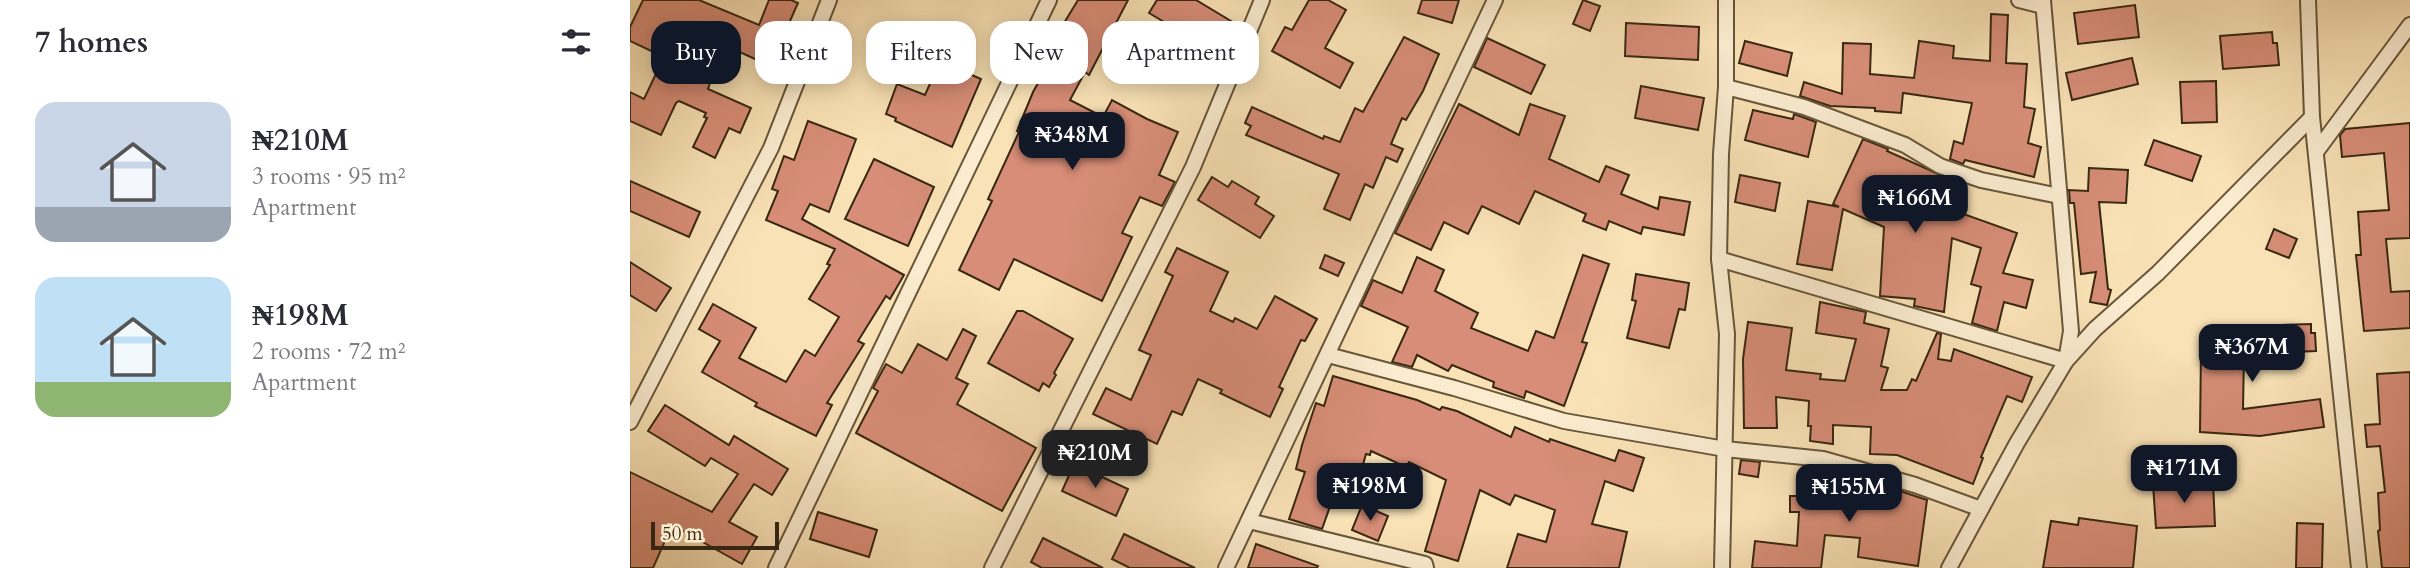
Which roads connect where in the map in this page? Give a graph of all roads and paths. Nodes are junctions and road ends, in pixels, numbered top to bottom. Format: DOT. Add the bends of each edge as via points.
graph roads {
  1 [pos="829,0"];
  2 [pos="1262,0"];
  3 [pos="1495,0"];
  4 [pos="1726,0"];
  5 [pos="2019,0"];
  6 [pos="2308,0"];
  7 [pos="1046,1"];
  8 [pos="2043,3"];
  9 [pos="2410,25"];
  10 [pos="1726,87"];
  11 [pos="2312,117"];
  12 [pos="2316,152"];
  13 [pos="2059,196"];
  14 [pos="1719,259"];
  15 [pos="1328,355"];
  16 [pos="2066,360"];
  17 [pos="630,422"];
  18 [pos="1725,449"];
  19 [pos="1981,509"];
  20 [pos="1249,521"];
  21 [pos="1424,567"];
  22 [pos="776,568"];
  23 [pos="992,568"];
  24 [pos="1226,568"];
  25 [pos="1722,568"];
  26 [pos="1949,568"];
  27 [pos="2359,568"];
  1 -- 17 [label="street" via="771,148"];
  2 -- 23 [label="street" via="1193,167"];
  3 -- 15 [label="street"];
  4 -- 10 [label="street"];
  5 -- 8 [label="street"];
  6 -- 11 [label="street"];
  7 -- 22 [label="street"];
  8 -- 13 [label="street"];
  9 -- 12 [label="street"];
  10 -- 13 [label="street" via="1817,112 1981,180"];
  10 -- 14 [label="street"];
  11 -- 12 [label="street"];
  11 -- 16 [label="street"];
  12 -- 27 [label="street"];
  13 -- 16 [label="street" via="2071,331"];
  14 -- 16 [label="street"];
  14 -- 18 [label="street" via="1727,334"];
  15 -- 18 [label="street" via="1564,421"];
  15 -- 20 [label="street"];
  16 -- 19 [label="street"];
  18 -- 19 [label="street" via="1823,459"];
  18 -- 25 [label="street"];
  19 -- 26 [label="street"];
  20 -- 21 [label="street"];
  20 -- 24 [label="street"];
}
